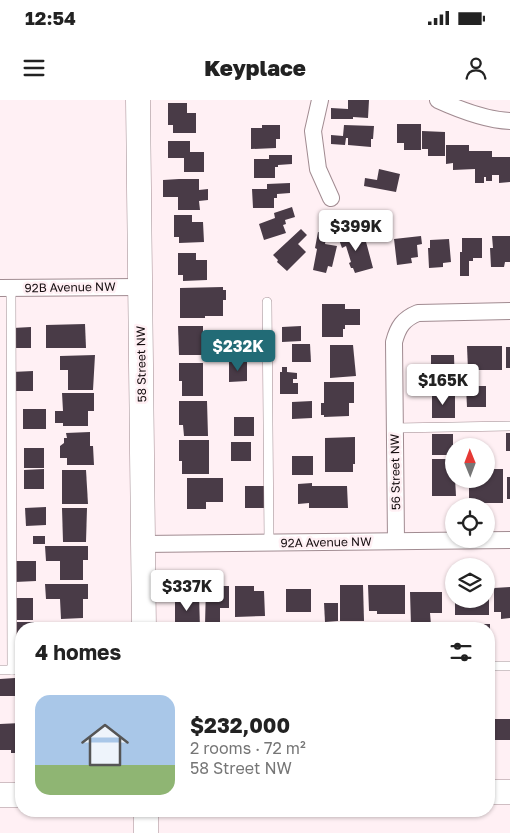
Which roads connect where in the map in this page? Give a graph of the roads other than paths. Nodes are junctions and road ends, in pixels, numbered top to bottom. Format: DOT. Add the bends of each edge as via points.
graph roads {
  1 [pos="138,100"];
  2 [pos="320,100"];
  3 [pos="438,100"];
  4 [pos="510,121"];
  5 [pos="331,198"];
  6 [pos="140,287"];
  7 [pos="6,288"];
  8 [pos="267,302"];
  9 [pos="510,311"];
  10 [pos="510,426"];
  11 [pos="395,428"];
  12 [pos="510,540"];
  13 [pos="396,541"];
  14 [pos="270,543"];
  15 [pos="143,544"];
  16 [pos="16,622"];
  17 [pos="144,622"];
  18 [pos="495,666"];
  19 [pos="510,666"];
  20 [pos="0,670"];
  21 [pos="15,670"];
  22 [pos="495,792"];
  23 [pos="510,792"];
  24 [pos="0,795"];
  25 [pos="15,795"];
  26 [pos="146,817"];
  27 [pos="146,833"];
  1 -- 6 [label="street, 58 Street NW"];
  2 -- 5 [label="street" via="313,132 318,168"];
  3 -- 4 [label="street" via="455,108"];
  6 -- 7 [label="street, 92B Avenue NW"];
  6 -- 15 [label="street, 58 Street NW"];
  7 -- 16 [label="lane"];
  8 -- 14 [label="lane"];
  9 -- 11 [label="street, 56 Street NW" via="418,313 407,317 394,342"];
  10 -- 11 [label="lane"];
  11 -- 13 [label="street, 56 Street NW"];
  12 -- 13 [label="street, 92A Avenue NW"];
  13 -- 14 [label="street, 92A Avenue NW"];
  14 -- 15 [label="street, 92A Avenue NW"];
  15 -- 17 [label="street, 58 Street NW"];
  18 -- 19 [label="lane"];
  20 -- 21 [label="lane"];
  22 -- 23 [label="street"];
  24 -- 25 [label="street"];
  26 -- 27 [label="street"];
}
